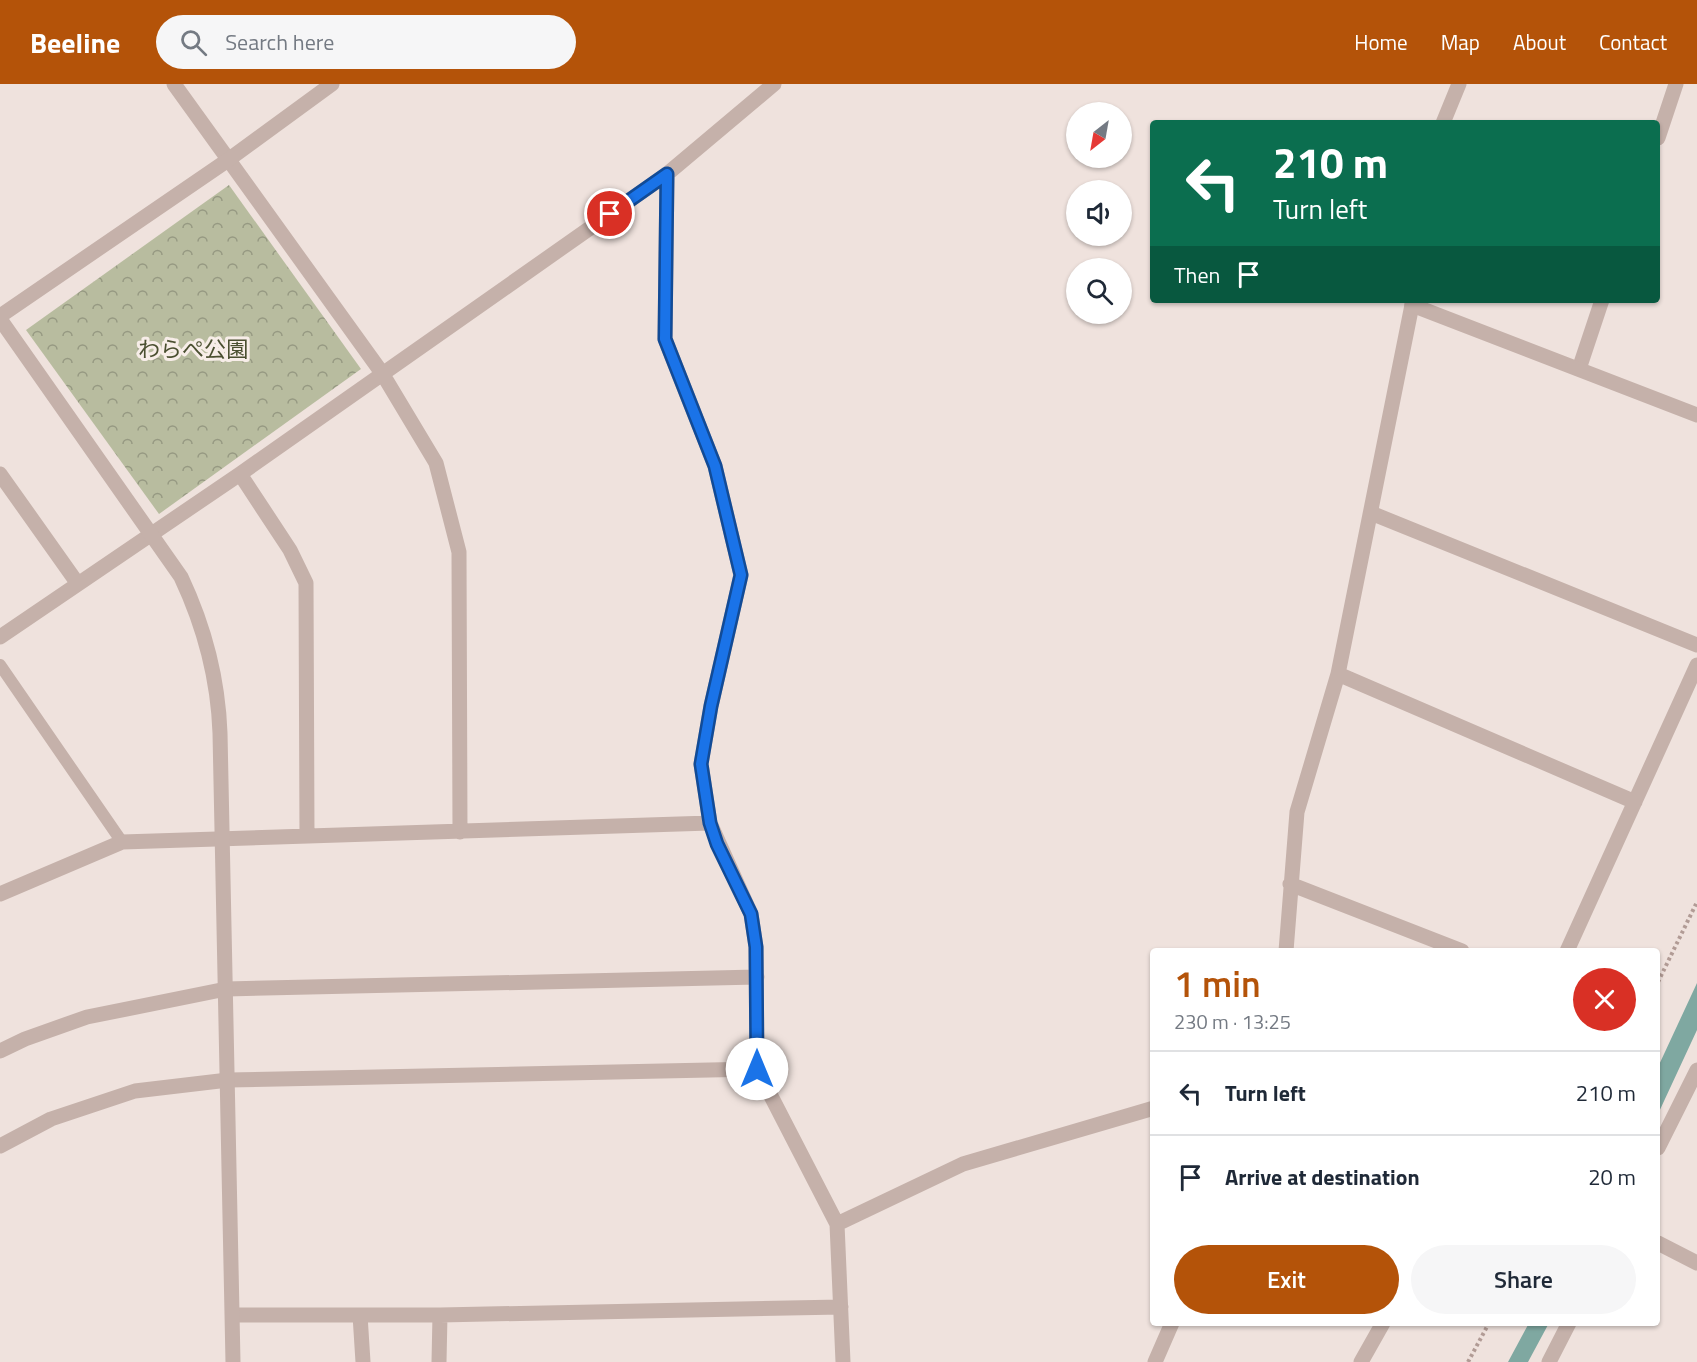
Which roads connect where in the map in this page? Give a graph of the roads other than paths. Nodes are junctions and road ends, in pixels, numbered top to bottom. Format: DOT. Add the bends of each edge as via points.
graph roads {
  1 [pos="174,84"];
  2 [pos="332,84"];
  3 [pos="774,84"];
  4 [pos="1459,84"];
  5 [pos="1676,84"];
  6 [pos="1444,120"];
  7 [pos="1660,132"];
  8 [pos="228,160"];
  9 [pos="667,174"];
  10 [pos="1413,303"];
  11 [pos="1415,303"];
  12 [pos="1601,303"];
  13 [pos="0,317"];
  14 [pos="1579,369"];
  15 [pos="382,373"];
  16 [pos="1697,415"];
  17 [pos="0,474"];
  18 [pos="240,474"];
  19 [pos="1371,513"];
  20 [pos="151,533"];
  21 [pos="78,584"];
  22 [pos="0,637"];
  23 [pos="1697,645"];
  24 [pos="0,665"];
  25 [pos="1697,665"];
  26 [pos="1338,674"];
  27 [pos="1635,802"];
  28 [pos="710,823"];
  29 [pos="460,832"];
  30 [pos="307,836"];
  31 [pos="222,838"];
  32 [pos="122,842"];
  33 [pos="1290,884"];
  34 [pos="0,894"];
  35 [pos="1286,948"];
  36 [pos="1454,948"];
  37 [pos="1568,948"];
  38 [pos="757,977"];
  39 [pos="226,989"];
  40 [pos="0,1051"];
  41 [pos="757,1069"];
  42 [pos="1697,1070"];
  43 [pos="228,1080"];
  44 [pos="1150,1109"];
  45 [pos="1660,1144"];
  46 [pos="0,1146"];
  47 [pos="837,1224"];
  48 [pos="1660,1244"];
  49 [pos="1697,1263"];
  50 [pos="841,1307"];
  51 [pos="360,1315"];
  52 [pos="440,1315"];
  53 [pos="234,1316"];
  54 [pos="1171,1326"];
  55 [pos="1381,1326"];
  56 [pos="1567,1326"];
  57 [pos="233,1362"];
  58 [pos="363,1362"];
  59 [pos="439,1362"];
  60 [pos="843,1362"];
  61 [pos="1155,1362"];
  62 [pos="1361,1362"];
  63 [pos="1549,1362"];
  1 -- 8 [label="street"];
  2 -- 8 [label="street"];
  3 -- 9 [label="street"];
  4 -- 6 [label="street"];
  5 -- 7 [label="street"];
  8 -- 13 [label="street"];
  8 -- 15 [label="street"];
  9 -- 15 [label="street"];
  9 -- 28 [label="street" via="665,339 715,466 741,575 701,764"];
  10 -- 19 [label="street"];
  11 -- 14 [label="street"];
  12 -- 14 [label="street"];
  13 -- 20 [label="street"];
  14 -- 16 [label="street"];
  15 -- 18 [label="street"];
  15 -- 29 [label="street" via="436,463 459,552"];
  17 -- 21 [label="street"];
  18 -- 20 [label="street"];
  18 -- 30 [label="street" via="290,550 306,583"];
  19 -- 23 [label="street"];
  19 -- 26 [label="street"];
  20 -- 21 [label="street"];
  20 -- 31 [label="street" via="181,578 199,616 210,654 218,697"];
  21 -- 22 [label="street"];
  24 -- 32 [label="lane"];
  25 -- 27 [label="street"];
  26 -- 27 [label="street"];
  26 -- 33 [label="street" via="1297,812"];
  27 -- 37 [label="street"];
  28 -- 29 [label="street"];
  28 -- 38 [label="street" via="751,914"];
  29 -- 30 [label="street"];
  30 -- 31 [label="street"];
  31 -- 32 [label="street"];
  31 -- 39 [label="street"];
  32 -- 34 [label="street"];
  33 -- 35 [label="street"];
  33 -- 36 [label="street"];
  38 -- 39 [label="street"];
  38 -- 41 [label="street"];
  39 -- 40 [label="street" via="87,1017"];
  39 -- 43 [label="street"];
  41 -- 43 [label="street"];
  41 -- 47 [label="street"];
  42 -- 45 [label="street"];
  43 -- 46 [label="street" via="135,1091 51,1119"];
  43 -- 53 [label="street"];
  44 -- 47 [label="street" via="963,1164"];
  47 -- 50 [label="street"];
  48 -- 49 [label="street"];
  50 -- 52 [label="street"];
  50 -- 60 [label="street"];
  51 -- 52 [label="street"];
  51 -- 53 [label="street"];
  51 -- 58 [label="street"];
  52 -- 59 [label="street"];
  53 -- 57 [label="street"];
  54 -- 61 [label="street"];
  55 -- 62 [label="street"];
  56 -- 63 [label="street"];
}
